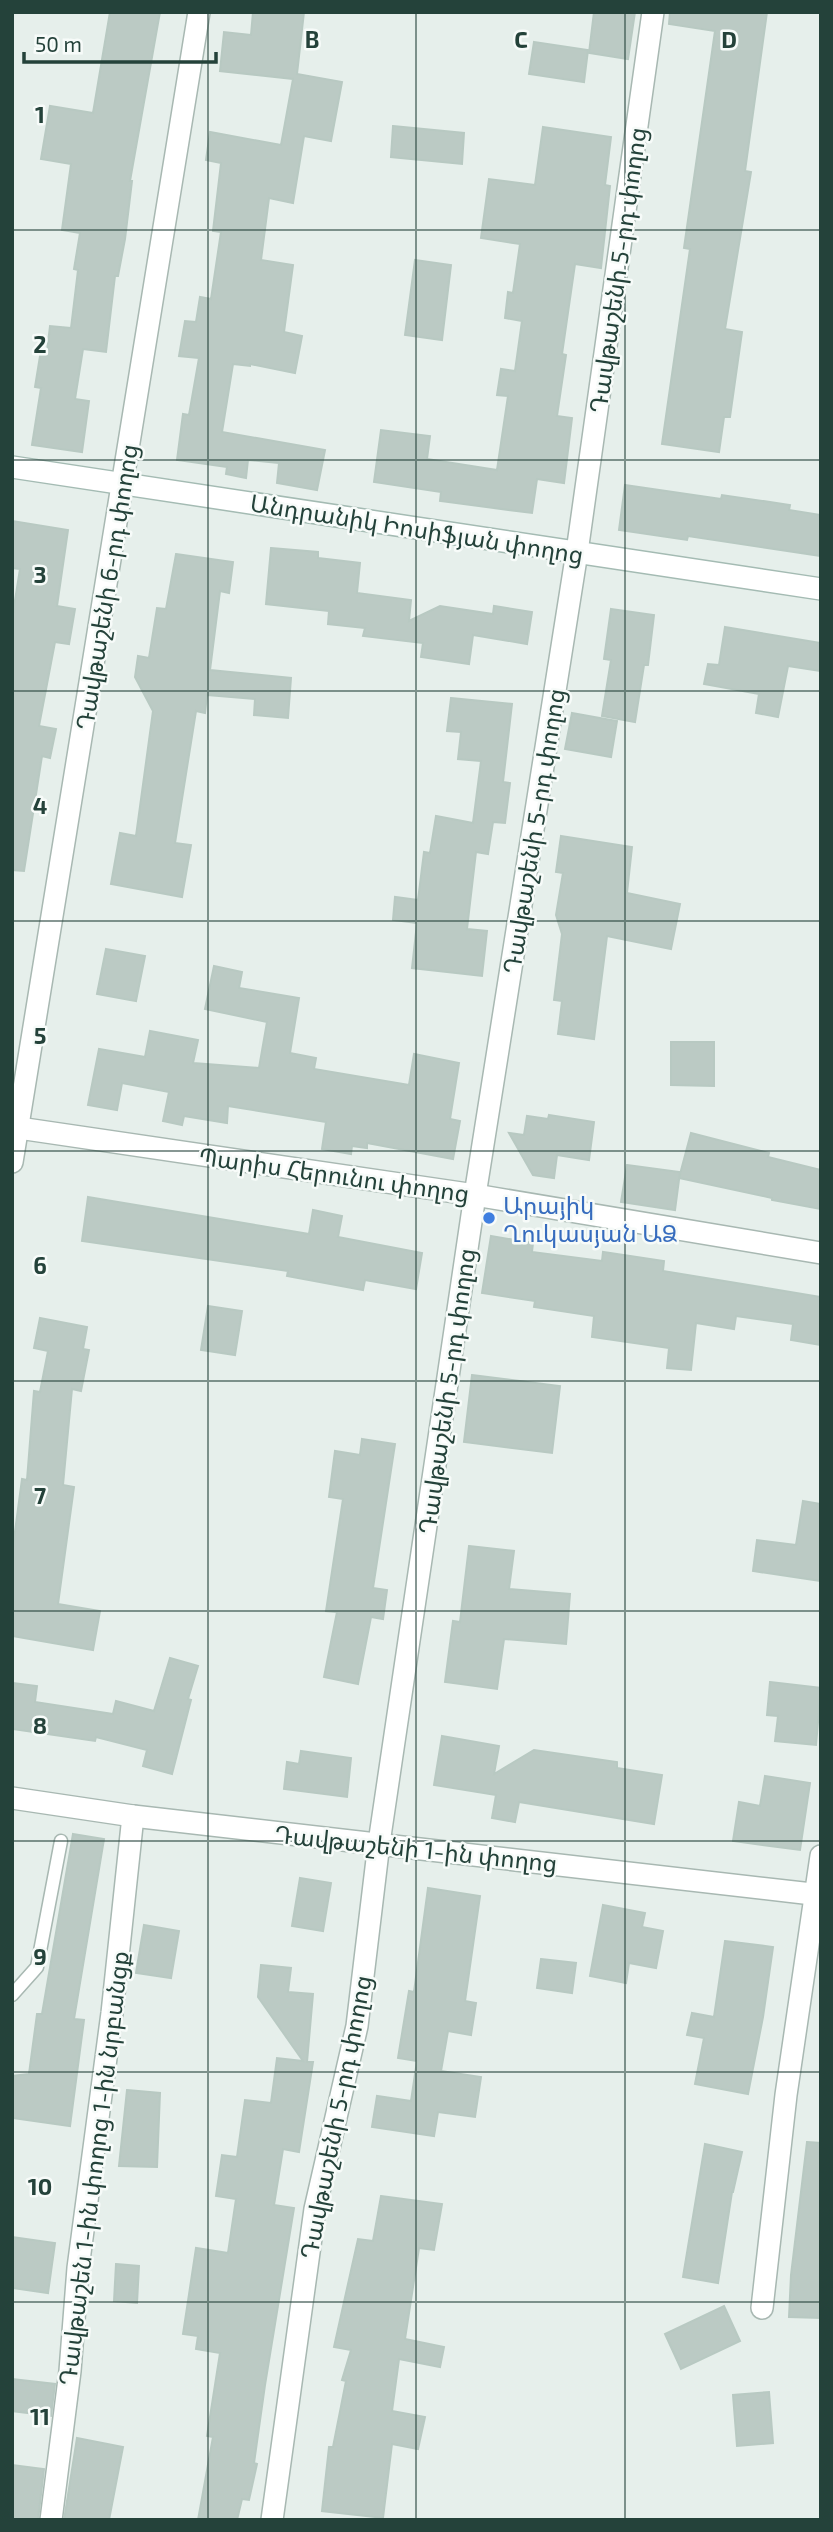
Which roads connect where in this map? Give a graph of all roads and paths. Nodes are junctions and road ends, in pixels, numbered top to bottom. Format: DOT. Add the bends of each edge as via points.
graph roads {
  1 [pos="199,12"];
  2 [pos="653,12"];
  3 [pos="12,467"];
  4 [pos="124,484"];
  5 [pos="577,552"];
  6 [pos="821,589"];
  7 [pos="15,1127"];
  8 [pos="12,1162"];
  9 [pos="475,1195"];
  10 [pos="821,1253"];
  11 [pos="12,1798"];
  12 [pos="133,1816"];
  13 [pos="61,1841"];
  14 [pos="379,1843"];
  15 [pos="821,1856"];
  16 [pos="818,1894"];
  17 [pos="12,1995"];
  18 [pos="762,2308"];
  19 [pos="51,2520"];
  20 [pos="272,2520"];
  1 -- 4 [label="street, Դավթաշենի 6-րդ փողոց"];
  2 -- 5 [label="street, Դավթաշենի 5-րդ փողոց"];
  3 -- 4 [label="street, Անդրանիկ Իոսիֆյան փողոց"];
  4 -- 5 [label="street, Անդրանիկ Իոսիֆյան փողոց"];
  4 -- 7 [label="street, Դավթաշենի 6-րդ փողոց"];
  5 -- 6 [label="street, Անդրանիկ Իոսիֆյան փողոց"];
  5 -- 9 [label="street, Դավթաշենի 5-րդ փողոց"];
  7 -- 8 [label="street, Դավթաշենի 6-րդ փողոց"];
  7 -- 9 [label="street, Պարիս Հերունու փողոց"];
  9 -- 10 [label="street, Պարիս Հերունու փողոց"];
  9 -- 14 [label="street, Դավթաշենի 5-րդ փողոց"];
  11 -- 12 [label="street, Դավթաշենի 1-ին փողոց"];
  12 -- 14 [label="street, Դավթաշենի 1-ին փողոց"];
  12 -- 19 [label="street, Դավթաշեն 1-ին փողոց 1-ին նրբանցք"];
  13 -- 17 [label="lane" via="37,1967"];
  14 -- 16 [label="street, Դավթաշենի 1-ին փողոց"];
  14 -- 20 [label="street, Դավթաշենի 5-րդ փողոց" via="357,2026 315,2209"];
  15 -- 16 [label="street"];
  16 -- 18 [label="street" via="786,2095"];
}
